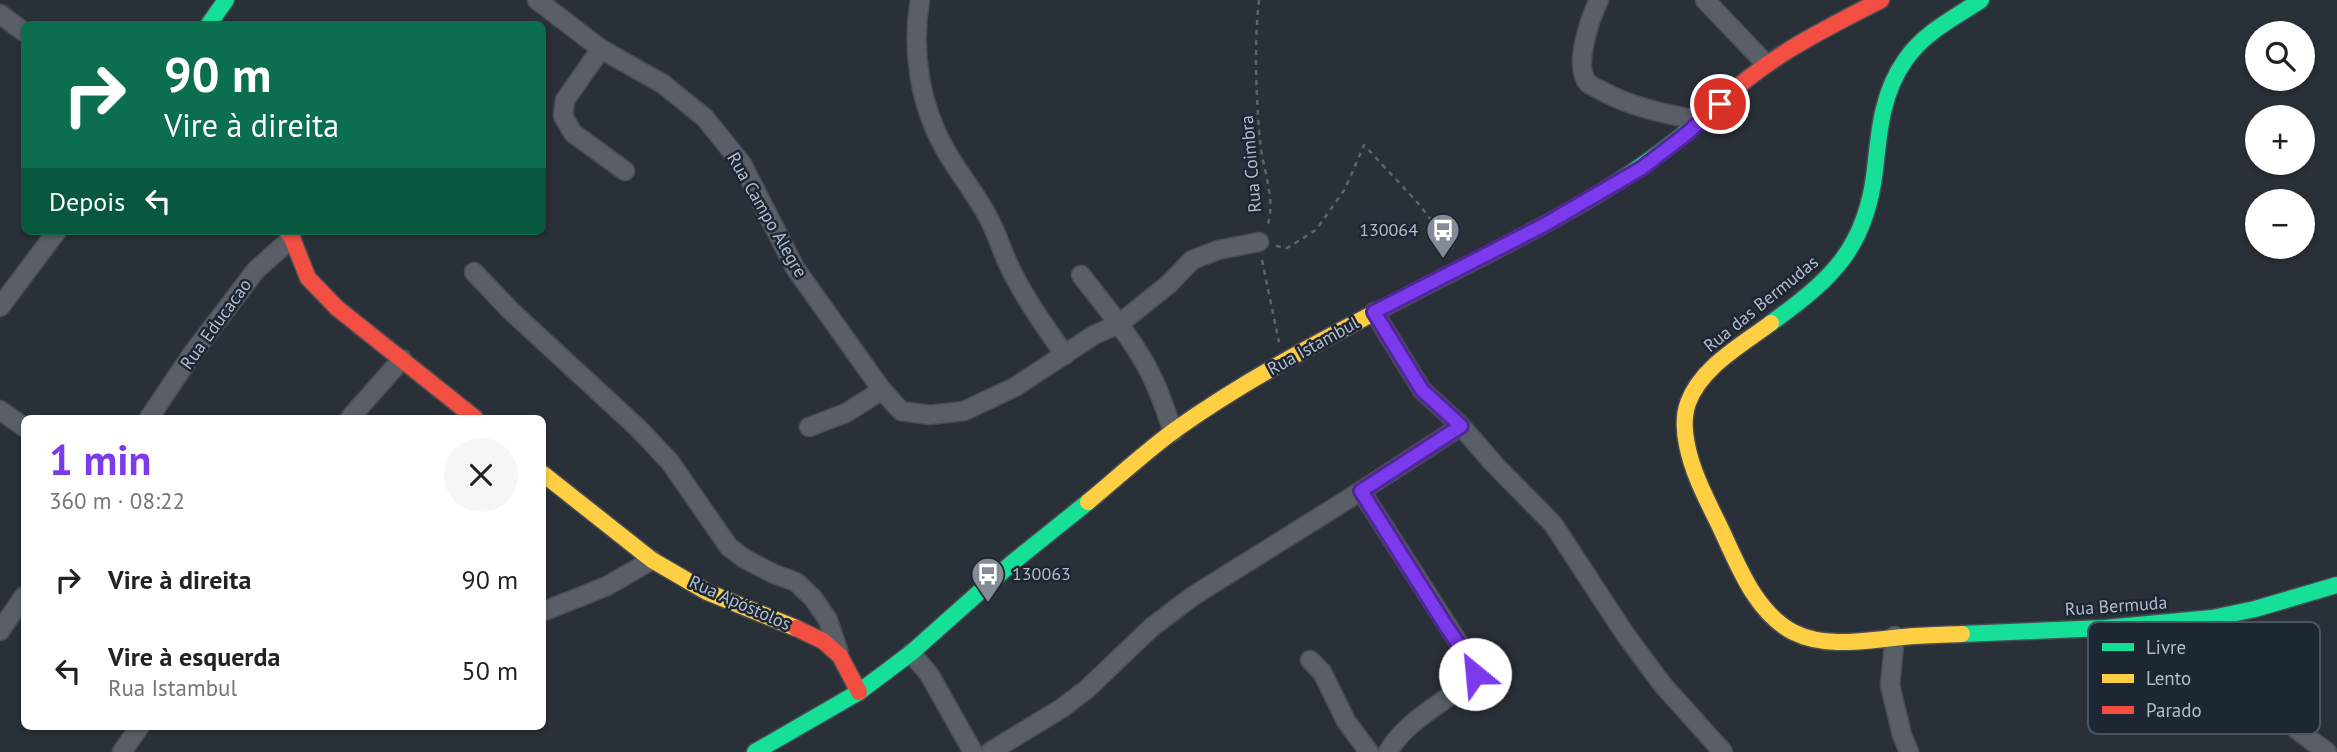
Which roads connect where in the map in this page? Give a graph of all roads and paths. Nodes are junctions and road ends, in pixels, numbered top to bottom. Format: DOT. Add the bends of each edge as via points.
graph roads {
  1 [pos="4,0"];
  2 [pos="226,0"];
  3 [pos="537,0"];
  4 [pos="920,0"];
  5 [pos="1259,0"];
  6 [pos="1599,0"];
  7 [pos="1705,0"];
  8 [pos="1881,0"];
  9 [pos="1981,0"];
  10 [pos="0,5"];
  11 [pos="0,14"];
  12 [pos="211,21"];
  13 [pos="21,30"];
  14 [pos="601,49"];
  15 [pos="1766,64"];
  16 [pos="1701,121"];
  17 [pos="625,171"];
  18 [pos="54,235"];
  19 [pos="288,235"];
  20 [pos="289,235"];
  21 [pos="1259,242"];
  22 [pos="1465,265"];
  23 [pos="474,272"];
  24 [pos="1081,275"];
  25 [pos="0,307"];
  26 [pos="1374,312"];
  27 [pos="1119,324"];
  28 [pos="1065,355"];
  29 [pos="402,359"];
  30 [pos="1283,363"];
  31 [pos="882,390"];
  32 [pos="0,410"];
  33 [pos="151,415"];
  34 [pos="359,415"];
  35 [pos="471,415"];
  36 [pos="21,425"];
  37 [pos="1461,426"];
  38 [pos="809,427"];
  39 [pos="1173,432"];
  40 [pos="546,476"];
  41 [pos="1361,491"];
  42 [pos="652,560"];
  43 [pos="2337,585"];
  44 [pos="21,600"];
  45 [pos="546,610"];
  46 [pos="2227,615"];
  47 [pos="2167,622"];
  48 [pos="2229,622"];
  49 [pos="2088,628"];
  50 [pos="0,631"];
  51 [pos="1895,636"];
  52 [pos="911,653"];
  53 [pos="840,656"];
  54 [pos="1310,660"];
  55 [pos="859,692"];
  56 [pos="136,730"];
  57 [pos="2304,734"];
  58 [pos="766,749"];
  59 [pos="122,752"];
  60 [pos="973,752"];
  61 [pos="990,752"];
  62 [pos="1369,752"];
  63 [pos="1388,752"];
  64 [pos="1723,752"];
  65 [pos="1909,752"];
  66 [pos="2327,752"];
  1 -- 10 [label="street"];
  2 -- 12 [label="street"];
  3 -- 14 [label="street, Rua Campo Alegre"];
  4 -- 28 [label="street" via="917,46 928,113 945,150 989,218 1035,313"];
  5 -- 21 [label="path, Rua Coimbra" via="1260,145 1269,194 1268,223"];
  6 -- 16 [label="street" via="1581,67 1588,83 1620,101"];
  7 -- 15 [label="street"];
  8 -- 15 [label="street"];
  9 -- 51 [label="street, Rua das Bermudas" via="1934,30 1895,78 1880,124 1869,212 1855,243 1834,272 1700,379 1686,405 1684,431 1690,460 1748,584 1769,612 1793,632 1821,639"];
  11 -- 13 [label="street"];
  14 -- 17 [label="street" via="565,100 563,116 573,133"];
  14 -- 31 [label="street, Rua Campo Alegre" via="663,83 705,118 742,164 795,268"];
  15 -- 16 [label="street"];
  16 -- 22 [label="street" via="1642,168"];
  18 -- 25 [label="street"];
  19 -- 33 [label="street, Rua Educacao" via="192,354"];
  20 -- 29 [label="street" via="308,278 337,308"];
  21 -- 22 [label="path" via="1287,248 1316,230 1345,189 1364,145 1418,203"];
  21 -- 27 [label="street" via="1192,260"];
  21 -- 30 [label="path, Rua Coimbra"];
  22 -- 26 [label="street"];
  23 -- 53 [label="street" via="655,446 729,547 796,582 813,598 828,620"];
  24 -- 27 [label="street"];
  26 -- 30 [label="street, Rua Istambul"];
  26 -- 37 [label="street, Rua Istambul" via="1422,390"];
  27 -- 28 [label="street"];
  27 -- 39 [label="street" via="1142,357"];
  28 -- 31 [label="street, Rua Campo Alegre" via="1015,387 964,411 930,415 901,411"];
  29 -- 34 [label="street"];
  29 -- 35 [label="street"];
  30 -- 39 [label="street, Rua Istambul"];
  31 -- 38 [label="street" via="846,413"];
  32 -- 36 [label="street"];
  37 -- 41 [label="street"];
  37 -- 64 [label="street, Rua Istambul" via="1553,524 1662,684"];
  39 -- 52 [label="street, Rua Istambul" via="1012,563"];
  40 -- 42 [label="street, Rua Apóstolos"];
  41 -- 61 [label="street" via="1193,596 1152,627 1087,689"];
  41 -- 63 [label="street" via="1475,674 1417,719"];
  42 -- 45 [label="street" via="607,586"];
  42 -- 53 [label="street, Rua Apóstolos" via="707,592 789,624"];
  43 -- 46 [label="street, Rua Bermuda"];
  44 -- 50 [label="street"];
  46 -- 47 [label="street, Rua Bermuda"];
  46 -- 48 [label="street"];
  49 -- 51 [label="street, Rua Bermuda"];
  51 -- 65 [label="street" via="1890,685"];
  52 -- 55 [label="street, Rua Istambul"];
  52 -- 60 [label="street" via="929,674"];
  53 -- 55 [label="street, Rua Apóstolos"];
  54 -- 62 [label="street" via="1322,672 1346,721"];
  55 -- 58 [label="street, Rua Istambul"];
  56 -- 59 [label="street"];
  57 -- 66 [label="street"];
}
